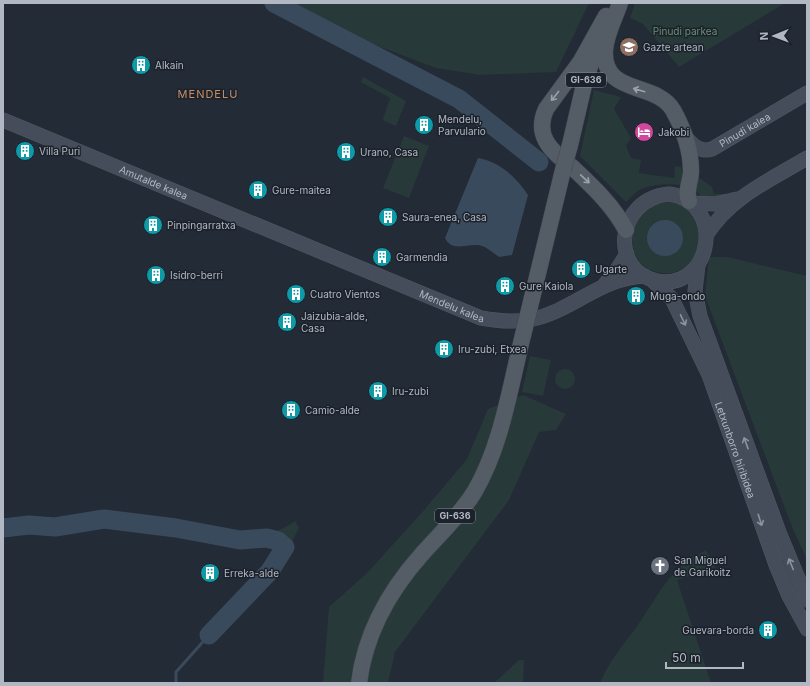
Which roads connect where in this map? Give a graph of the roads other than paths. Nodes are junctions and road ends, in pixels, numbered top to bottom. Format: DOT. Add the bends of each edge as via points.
graph roads {
  1 [pos="620,3"];
  2 [pos="609,9"];
  3 [pos="807,93"];
  4 [pos="3,120"];
  5 [pos="683,134"];
  6 [pos="807,158"];
  7 [pos="737,199"];
  8 [pos="691,202"];
  9 [pos="626,230"];
  10 [pos="706,234"];
  11 [pos="304,246"];
  12 [pos="627,254"];
  13 [pos="698,265"];
  14 [pos="648,277"];
  15 [pos="602,287"];
  16 [pos="807,600"];
  17 [pos="807,629"];
  18 [pos="359,683"];
  5 -- 1 [label="main road, one-way" via="665,100 621,82 608,66 606,43"];
  2 -- 9 [label="main road, one-way" via="581,61 546,109 542,129 551,148 601,194"];
  2 -- 18 [label="main road, GI-636, bridge" via="584,86 499,430 487,468 474,493 400,580 384,605 368,644"];
  3 -- 5 [label="main road, Pinudi kalea" via="712,149 697,148"];
  4 -- 11 [label="main road, Amutalde kalea"];
  5 -- 8 [label="main road" via="690,160 691,176 688,190"];
  6 -- 7 [label="main road"];
  7 -- 8 [label="main road" via="715,204"];
  7 -- 10 [label="main road"];
  8 -- 9 [label="main road" via="676,195 655,196 638,206"];
  8 -- 10 [label="main road" via="704,220"];
  9 -- 12 [label="main road"];
  10 -- 13 [label="main road" via="704,252"];
  11 -- 15 [label="main road, Mendelu kalea" via="481,318 514,321 534,319 560,309"];
  12 -- 14 [label="main road" via="632,265"];
  12 -- 15 [label="main road, Mendelu kalea" via="616,272"];
  13 -- 14 [label="main road" via="681,278 666,281"];
  16 -- 13 [label="main road, Letxunborro hiribidea, one-way" via="779,532 700,316 695,291"];
  14 -- 15 [label="main road, Mendelu kalea" via="622,278"];
  14 -- 17 [label="main road, Letxunborro hiribidea, one-way" via="672,299 709,375 776,565"];
}
